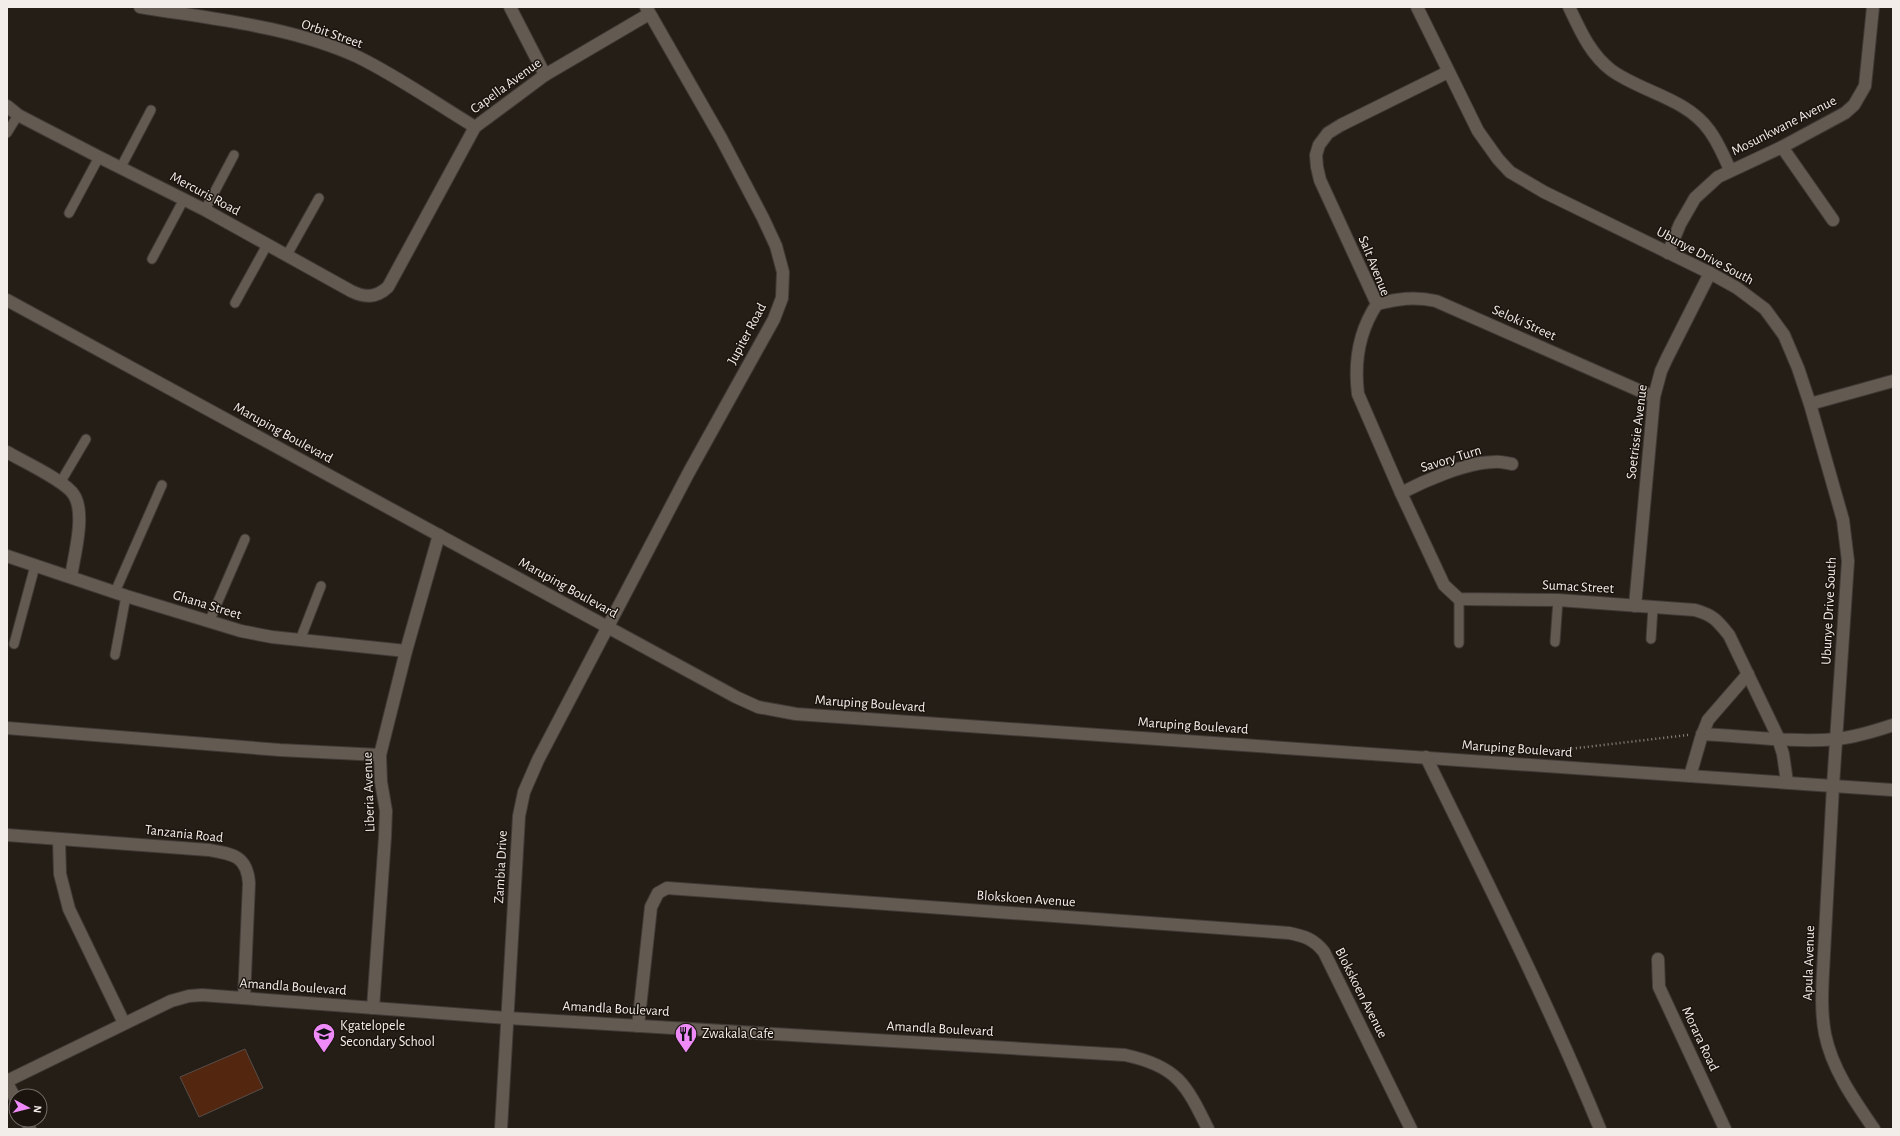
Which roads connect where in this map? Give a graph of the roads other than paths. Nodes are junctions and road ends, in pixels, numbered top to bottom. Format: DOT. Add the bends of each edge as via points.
graph roads {
  1 [pos="140,7"];
  2 [pos="510,7"];
  3 [pos="1417,7"];
  4 [pos="1569,7"];
  5 [pos="1873,7"];
  6 [pos="648,11"];
  7 [pos="1448,72"];
  8 [pos="545,75"];
  9 [pos="7,106"];
  10 [pos="151,110"];
  11 [pos="18,115"];
  12 [pos="475,127"];
  13 [pos="7,133"];
  14 [pos="1782,146"];
  15 [pos="234,155"];
  16 [pos="98,157"];
  17 [pos="121,167"];
  18 [pos="1730,170"];
  19 [pos="319,198"];
  20 [pos="184,199"];
  21 [pos="205,210"];
  22 [pos="69,213"];
  23 [pos="1833,220"];
  24 [pos="267,245"];
  25 [pos="1668,253"];
  26 [pos="287,255"];
  27 [pos="152,259"];
  28 [pos="1710,273"];
  29 [pos="388,287"];
  30 [pos="7,300"];
  31 [pos="235,304"];
  32 [pos="1377,304"];
  33 [pos="1893,381"];
  34 [pos="1654,397"];
  35 [pos="1810,404"];
  36 [pos="86,439"];
  37 [pos="7,452"];
  38 [pos="1512,464"];
  39 [pos="60,483"];
  40 [pos="162,485"];
  41 [pos="1400,493"];
  42 [pos="439,535"];
  43 [pos="245,539"];
  44 [pos="7,556"];
  45 [pos="35,566"];
  46 [pos="71,577"];
  47 [pos="321,586"];
  48 [pos="120,594"];
  49 [pos="1459,599"];
  50 [pos="1558,600"];
  51 [pos="1635,606"];
  52 [pos="1653,607"];
  53 [pos="209,622"];
  54 [pos="607,627"];
  55 [pos="1651,639"];
  56 [pos="300,640"];
  57 [pos="1459,642"];
  58 [pos="1555,642"];
  59 [pos="14,644"];
  60 [pos="406,651"];
  61 [pos="115,655"];
  62 [pos="1748,674"];
  63 [pos="1893,725"];
  64 [pos="7,728"];
  65 [pos="1702,734"];
  66 [pos="1778,739"];
  67 [pos="1836,739"];
  68 [pos="380,755"];
  69 [pos="1426,757"];
  70 [pos="1690,776"];
  71 [pos="1787,782"];
  72 [pos="1833,786"];
  73 [pos="1893,790"];
  74 [pos="7,835"];
  75 [pos="59,839"];
  76 [pos="1658,958"];
  77 [pos="244,998"];
  78 [pos="372,1008"];
  79 [pos="507,1018"];
  80 [pos="124,1023"];
  81 [pos="638,1026"];
  82 [pos="7,1082"];
  83 [pos="500,1129"];
  84 [pos="1208,1129"];
  85 [pos="1411,1129"];
  86 [pos="1600,1129"];
  87 [pos="1725,1129"];
  88 [pos="1874,1129"];
  1 -- 12 [label="street, Orbit Street" via="281,32 342,51 377,68"];
  2 -- 8 [label="street"];
  3 -- 7 [label="street, Ubunye Drive South"];
  4 -- 18 [label="street" via="1594,54 1621,76 1695,116 1708,129"];
  5 -- 14 [label="street, Mosunkwane Avenue" via="1867,72 1861,96 1846,113"];
  6 -- 8 [label="street, Capella Avenue"];
  6 -- 54 [label="street, Jupiter Road" via="721,138 763,218 776,246 783,272 782,298 774,319"];
  7 -- 25 [label="street, Ubunye Drive South" via="1482,136 1510,172 1544,192"];
  7 -- 32 [label="street, Salt Avenue" via="1341,125 1328,133 1319,145 1316,155 1320,180"];
  8 -- 12 [label="street, Capella Avenue"];
  9 -- 11 [label="street, Mercuris Road"];
  10 -- 17 [label="lane"];
  11 -- 13 [label="lane"];
  11 -- 16 [label="street, Mercuris Road"];
  12 -- 29 [label="street, Capella Avenue"];
  14 -- 18 [label="street, Mosunkwane Avenue"];
  14 -- 23 [label="street"];
  15 -- 21 [label="lane"];
  16 -- 17 [label="street, Mercuris Road"];
  16 -- 22 [label="lane"];
  17 -- 20 [label="street, Mercuris Road"];
  18 -- 25 [label="street, Mosunkwane Avenue" via="1718,177 1695,198 1680,224"];
  19 -- 26 [label="lane"];
  20 -- 21 [label="street, Mercuris Road"];
  20 -- 27 [label="lane"];
  21 -- 24 [label="street, Mercuris Road"];
  24 -- 26 [label="street, Mercuris Road"];
  24 -- 31 [label="lane"];
  25 -- 28 [label="street, Ubunye Drive South"];
  26 -- 29 [label="street, Mercuris Road" via="358,294 373,296 381,294"];
  28 -- 34 [label="street, Soetrissie Avenue" via="1667,358"];
  28 -- 35 [label="street, Ubunye Drive South" via="1752,298 1775,321 1792,351"];
  30 -- 42 [label="street, Maruping Boulevard"];
  32 -- 34 [label="street, Seloki Street" via="1408,297 1436,301"];
  32 -- 41 [label="street, Salt Avenue" via="1364,327 1359,346 1356,380 1363,407"];
  33 -- 35 [label="street"];
  34 -- 51 [label="street, Soetrissie Avenue"];
  35 -- 67 [label="street, Ubunye Drive South" via="1842,520 1848,561"];
  36 -- 39 [label="lane"];
  37 -- 39 [label="street"];
  38 -- 41 [label="street, Savory Turn" via="1494,462 1473,466 1425,481"];
  39 -- 46 [label="street" via="75,495 79,519"];
  40 -- 48 [label="lane"];
  41 -- 49 [label="street, Salt Avenue" via="1444,585"];
  42 -- 54 [label="street, Maruping Boulevard"];
  42 -- 60 [label="street, Liberia Avenue"];
  43 -- 53 [label="lane"];
  44 -- 45 [label="street, Ghana Street"];
  45 -- 46 [label="street, Ghana Street"];
  45 -- 59 [label="lane"];
  46 -- 48 [label="street, Ghana Street"];
  47 -- 56 [label="lane"];
  48 -- 53 [label="street, Ghana Street"];
  48 -- 61 [label="lane"];
  49 -- 50 [label="street, Sumac Street"];
  49 -- 57 [label="lane"];
  50 -- 51 [label="street, Sumac Street"];
  50 -- 58 [label="lane"];
  51 -- 52 [label="street, Sumac Street"];
  52 -- 55 [label="lane"];
  52 -- 62 [label="street, Sumac Street" via="1695,610 1710,614 1729,635"];
  53 -- 56 [label="street, Ghana Street" via="241,631"];
  54 -- 69 [label="street, Maruping Boulevard" via="748,703 796,714"];
  54 -- 79 [label="street, Zambia Drive" via="538,760 523,797 519,816"];
  56 -- 60 [label="street, Ghana Street"];
  60 -- 68 [label="street, Liberia Avenue"];
  62 -- 65 [label="street" via="1708,720"];
  62 -- 66 [label="street, Sumac Street"];
  63 -- 67 [label="street"];
  64 -- 68 [label="street" via="280,750"];
  65 -- 66 [label="street"];
  65 -- 70 [label="street"];
  66 -- 67 [label="street"];
  66 -- 71 [label="street, Sumac Street"];
  67 -- 72 [label="street, Ubunye Drive South"];
  68 -- 78 [label="street, Liberia Avenue" via="386,811"];
  69 -- 70 [label="street, Maruping Boulevard"];
  69 -- 86 [label="street" via="1517,942"];
  70 -- 71 [label="street, Maruping Boulevard"];
  71 -- 72 [label="street, Maruping Boulevard"];
  72 -- 73 [label="street, Maruping Boulevard"];
  72 -- 88 [label="street, Apula Avenue" via="1822,972 1825,1033 1831,1056 1842,1080"];
  74 -- 75 [label="street, Tanzania Road"];
  75 -- 77 [label="street, Tanzania Road" via="209,850 227,853 241,860 248,872 250,883"];
  75 -- 80 [label="street" via="60,874 67,903"];
  76 -- 87 [label="street, Morara Road" via="1659,987"];
  77 -- 78 [label="street, Amandla Boulevard"];
  77 -- 80 [label="street, Amandla Boulevard" via="189,996 171,1001"];
  78 -- 79 [label="street, Amandla Boulevard"];
  79 -- 81 [label="street, Amandla Boulevard"];
  79 -- 83 [label="street, Zambia Drive"];
  80 -- 82 [label="street, Amandla Boulevard"];
  81 -- 84 [label="street, Amandla Boulevard" via="1124,1055 1167,1069 1188,1090"];
  81 -- 85 [label="street, Blokskoen Avenue" via="651,907 658,893 667,888 1289,933 1310,939 1324,952"];
}
